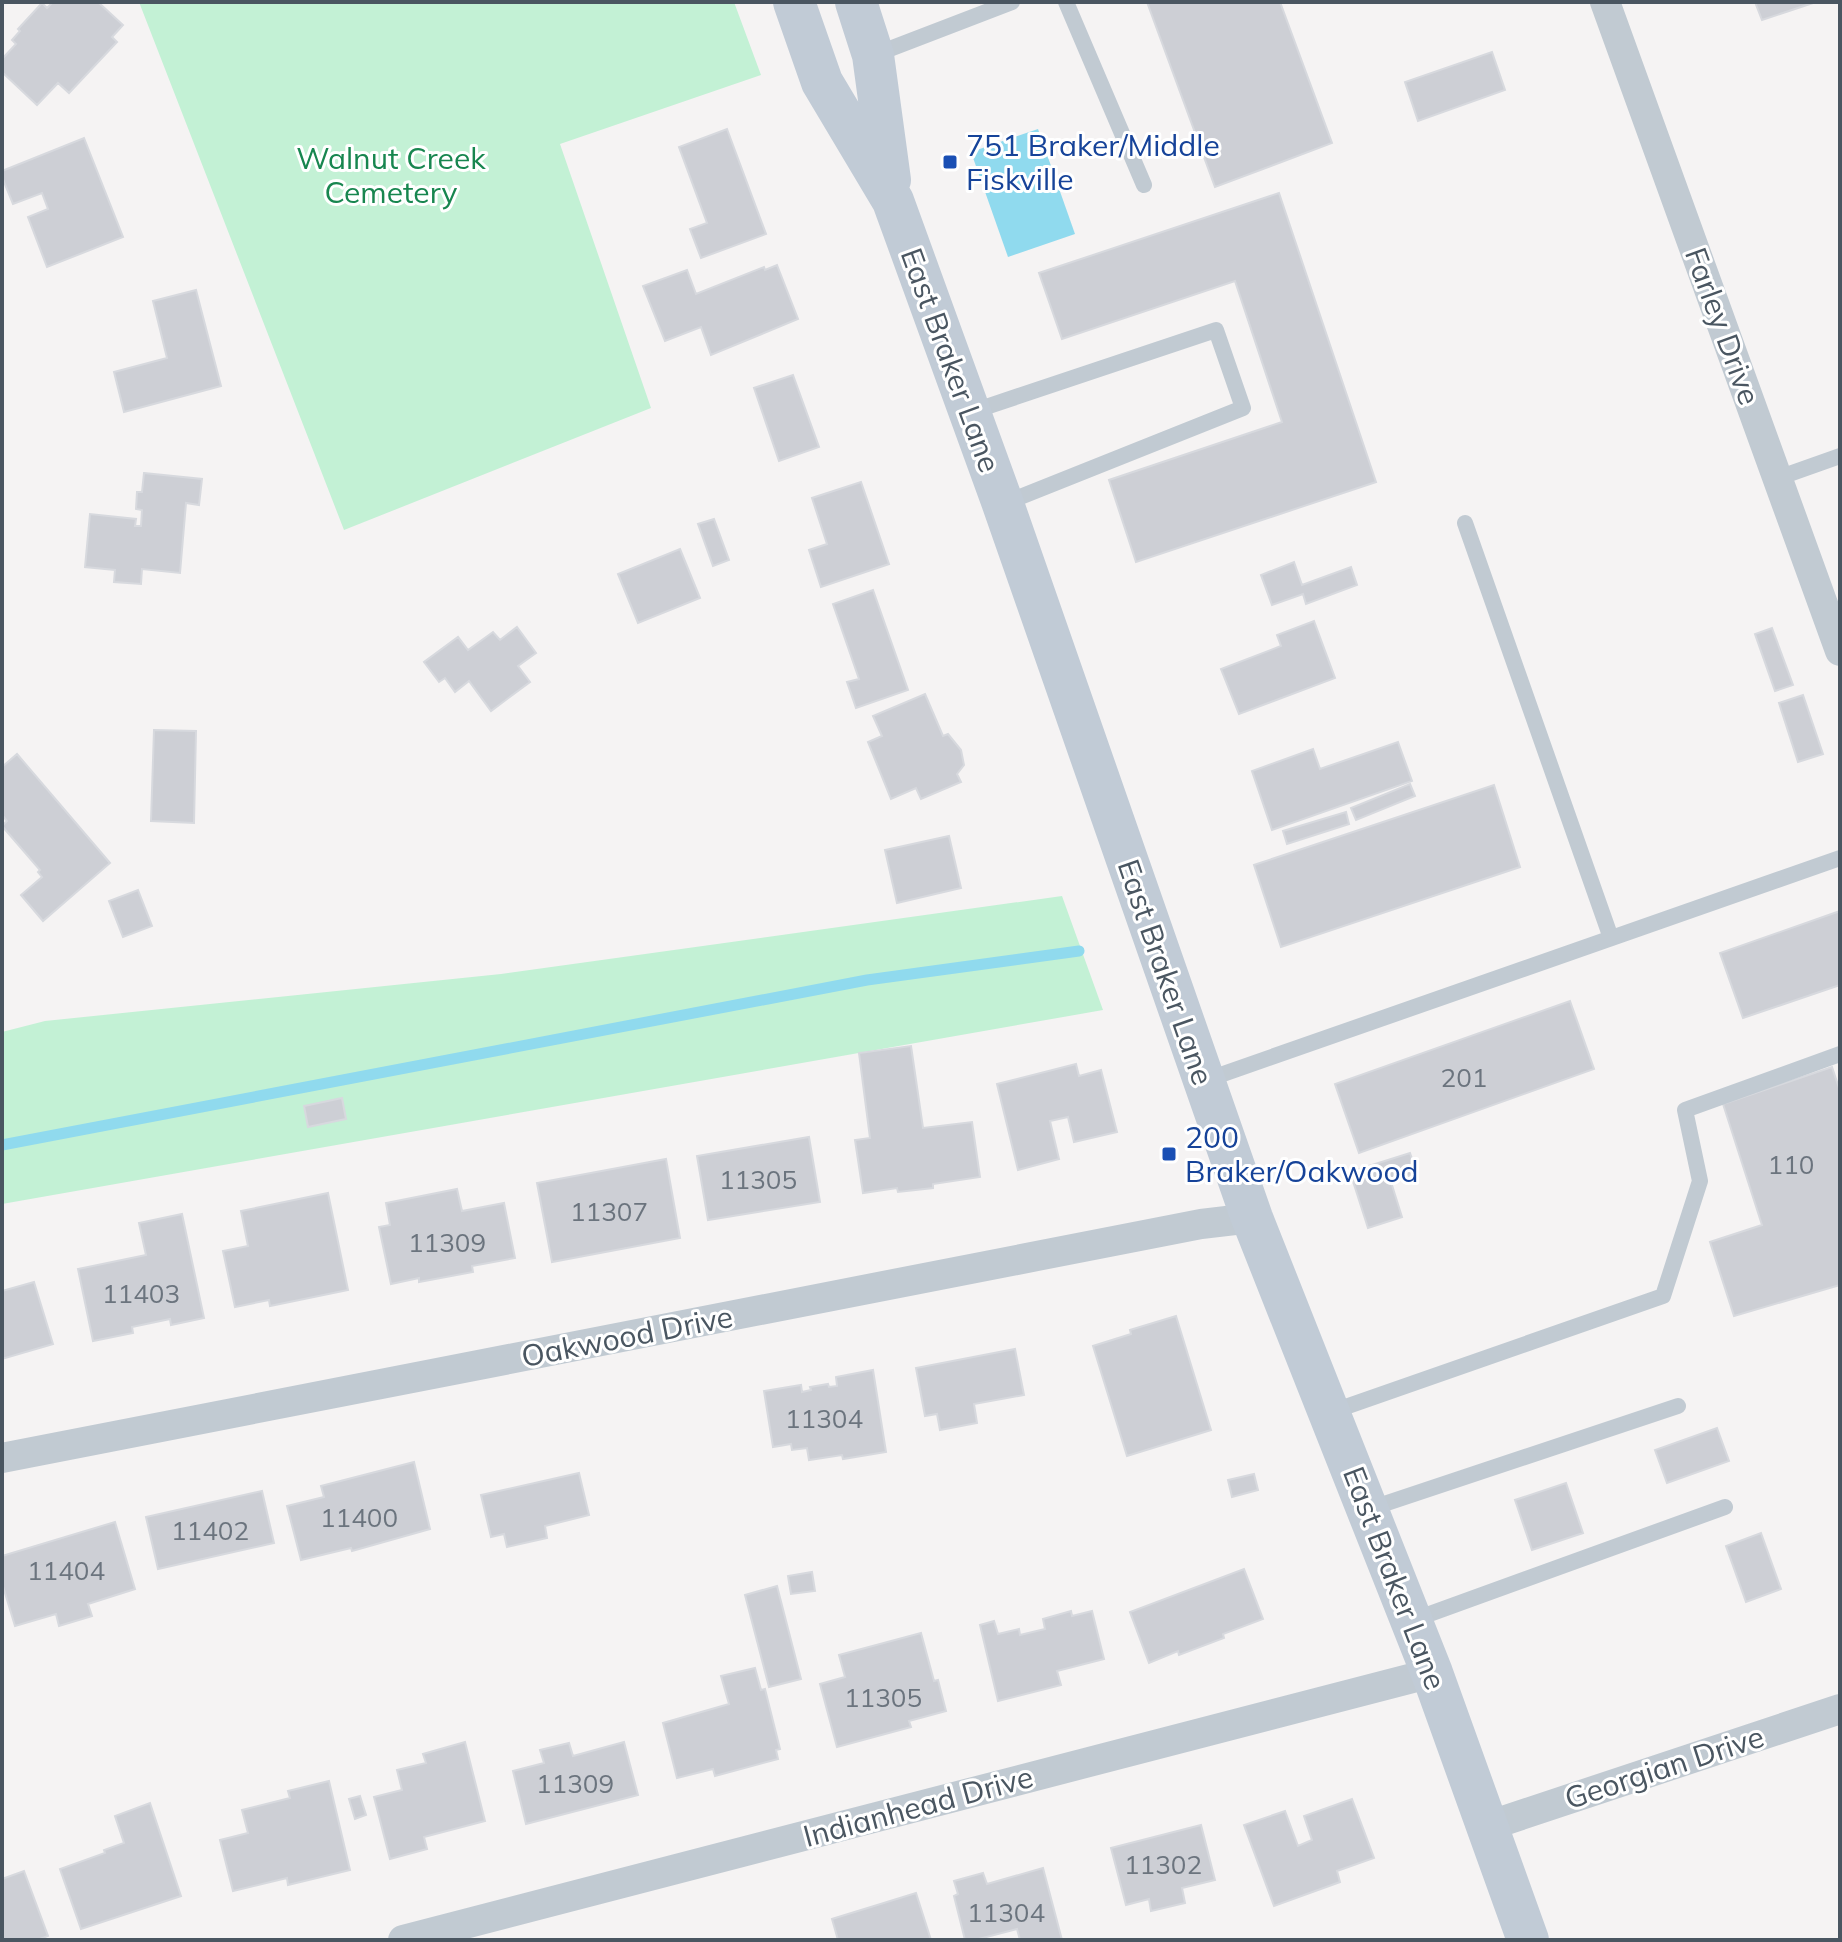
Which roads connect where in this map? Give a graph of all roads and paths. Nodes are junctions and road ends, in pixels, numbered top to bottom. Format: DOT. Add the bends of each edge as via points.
graph roads {
  1 [pos="794,2"];
  2 [pos="856,2"];
  3 [pos="1012,2"];
  4 [pos="1066,2"];
  5 [pos="1605,2"];
  6 [pos="873,55"];
  7 [pos="1144,185"];
  8 [pos="893,201"];
  9 [pos="970,412"];
  10 [pos="1840,456"];
  11 [pos="1778,478"];
  12 [pos="1003,504"];
  13 [pos="1465,523"];
  14 [pos="1840,651"];
  15 [pos="1840,858"];
  16 [pos="1611,938"];
  17 [pos="1840,1054"];
  18 [pos="1204,1081"];
  19 [pos="1252,1218"];
  20 [pos="1678,1406"];
  21 [pos="1330,1412"];
  22 [pos="2,1458"];
  23 [pos="1725,1507"];
  24 [pos="1368,1509"];
  25 [pos="1411,1620"];
  26 [pos="1432,1673"];
  27 [pos="1840,1709"];
  28 [pos="1488,1826"];
  29 [pos="403,1940"];
  30 [pos="1528,1940"];
  1 -- 8 [label="main road, East Braker Lane" via="822,82"];
  2 -- 6 [label="main road, East Braker Lane"];
  3 -- 6 [label="lane"];
  4 -- 7 [label="lane"];
  5 -- 11 [label="street, Farley Drive"];
  6 -- 8 [label="main road, East Braker Lane"];
  8 -- 9 [label="main road, East Braker Lane"];
  9 -- 12 [label="main road, East Braker Lane"];
  9 -- 12 [label="lane" via="1216,330 1243,408"];
  10 -- 11 [label="lane"];
  11 -- 14 [label="street, Farley Drive"];
  12 -- 18 [label="main road, East Braker Lane"];
  13 -- 16 [label="lane"];
  15 -- 16 [label="lane"];
  16 -- 18 [label="lane"];
  17 -- 21 [label="lane" via="1685,1110 1700,1181 1663,1296"];
  18 -- 19 [label="main road, East Braker Lane"];
  19 -- 21 [label="main road, East Braker Lane"];
  19 -- 22 [label="street, Oakwood Drive"];
  20 -- 24 [label="lane"];
  21 -- 24 [label="main road, East Braker Lane"];
  23 -- 25 [label="lane"];
  24 -- 25 [label="main road, East Braker Lane"];
  25 -- 26 [label="main road, East Braker Lane"];
  26 -- 28 [label="main road, East Braker Lane"];
  26 -- 29 [label="street, Indianhead Drive"];
  27 -- 28 [label="street, Georgian Drive"];
  28 -- 30 [label="main road, East Braker Lane"];
}
